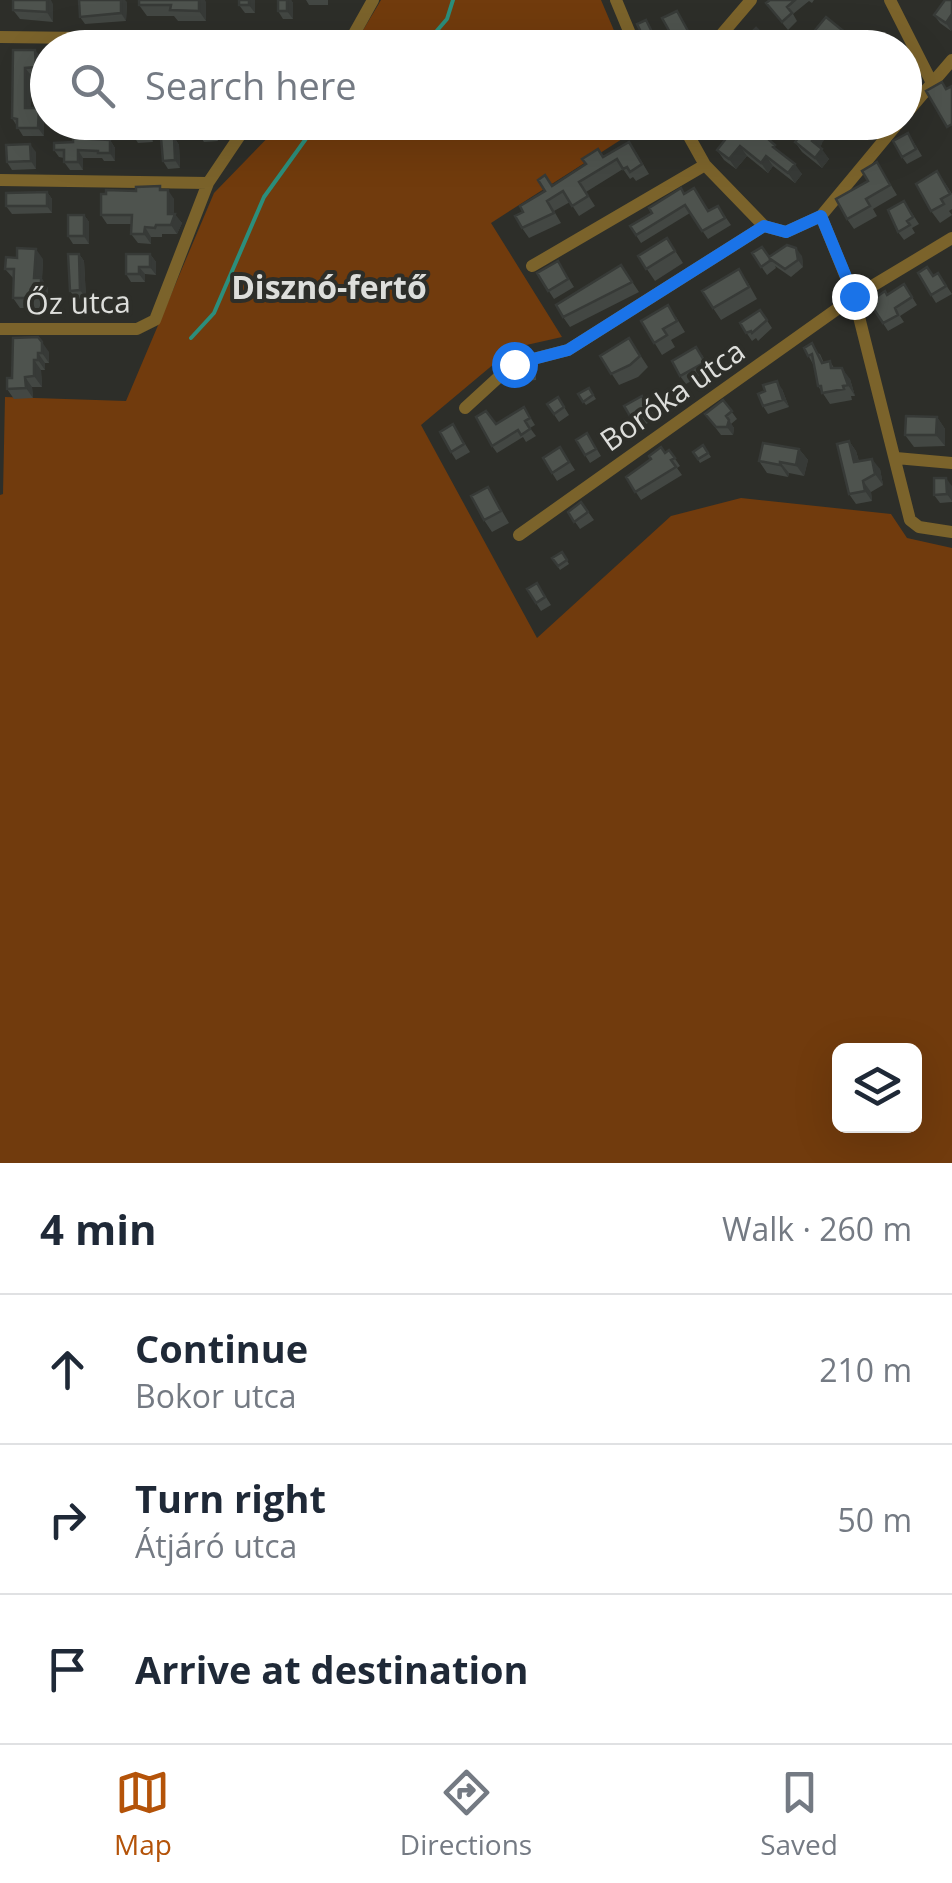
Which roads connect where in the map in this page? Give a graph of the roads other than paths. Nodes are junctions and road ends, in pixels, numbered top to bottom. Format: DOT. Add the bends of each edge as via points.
graph roads {
  1 [pos="372,0"];
  2 [pos="616,0"];
  3 [pos="751,0"];
  4 [pos="890,0"];
  5 [pos="354,30"];
  6 [pos="628,30"];
  7 [pos="725,30"];
  8 [pos="905,30"];
  9 [pos="0,37"];
  10 [pos="30,38"];
  11 [pos="952,60"];
  12 [pos="922,63"];
  13 [pos="932,83"];
  14 [pos="922,95"];
  15 [pos="237,140"];
  16 [pos="691,140"];
  17 [pos="884,140"];
  18 [pos="704,165"];
  19 [pos="0,180"];
  20 [pos="208,183"];
  21 [pos="821,216"];
  22 [pos="764,226"];
  23 [pos="952,238"];
  24 [pos="532,266"];
  25 [pos="854,296"];
  26 [pos="0,328"];
  27 [pos="465,408"];
  28 [pos="896,458"];
  29 [pos="952,463"];
  30 [pos="952,532"];
  31 [pos="519,535"];
  1 -- 5 [label="street"];
  2 -- 6 [label="street"];
  3 -- 7 [label="street"];
  4 -- 8 [label="street"];
  9 -- 10 [label="street"];
  11 -- 13 [label="street"];
  12 -- 13 [label="street"];
  13 -- 14 [label="street"];
  15 -- 20 [label="street"];
  16 -- 18 [label="street"];
  17 -- 21 [label="street"];
  18 -- 22 [label="street"];
  18 -- 24 [label="street"];
  19 -- 20 [label="street"];
  20 -- 26 [label="street, Őz utca" via="156,320 137,329"];
  21 -- 22 [label="street" via="786,232"];
  21 -- 25 [label="street"];
  22 -- 27 [label="street" via="568,350 514,364"];
  23 -- 25 [label="street, Boróka utca"];
  25 -- 28 [label="street"];
  25 -- 31 [label="street, Boróka utca"];
  28 -- 29 [label="street"];
  28 -- 30 [label="street" via="910,520"];
}
